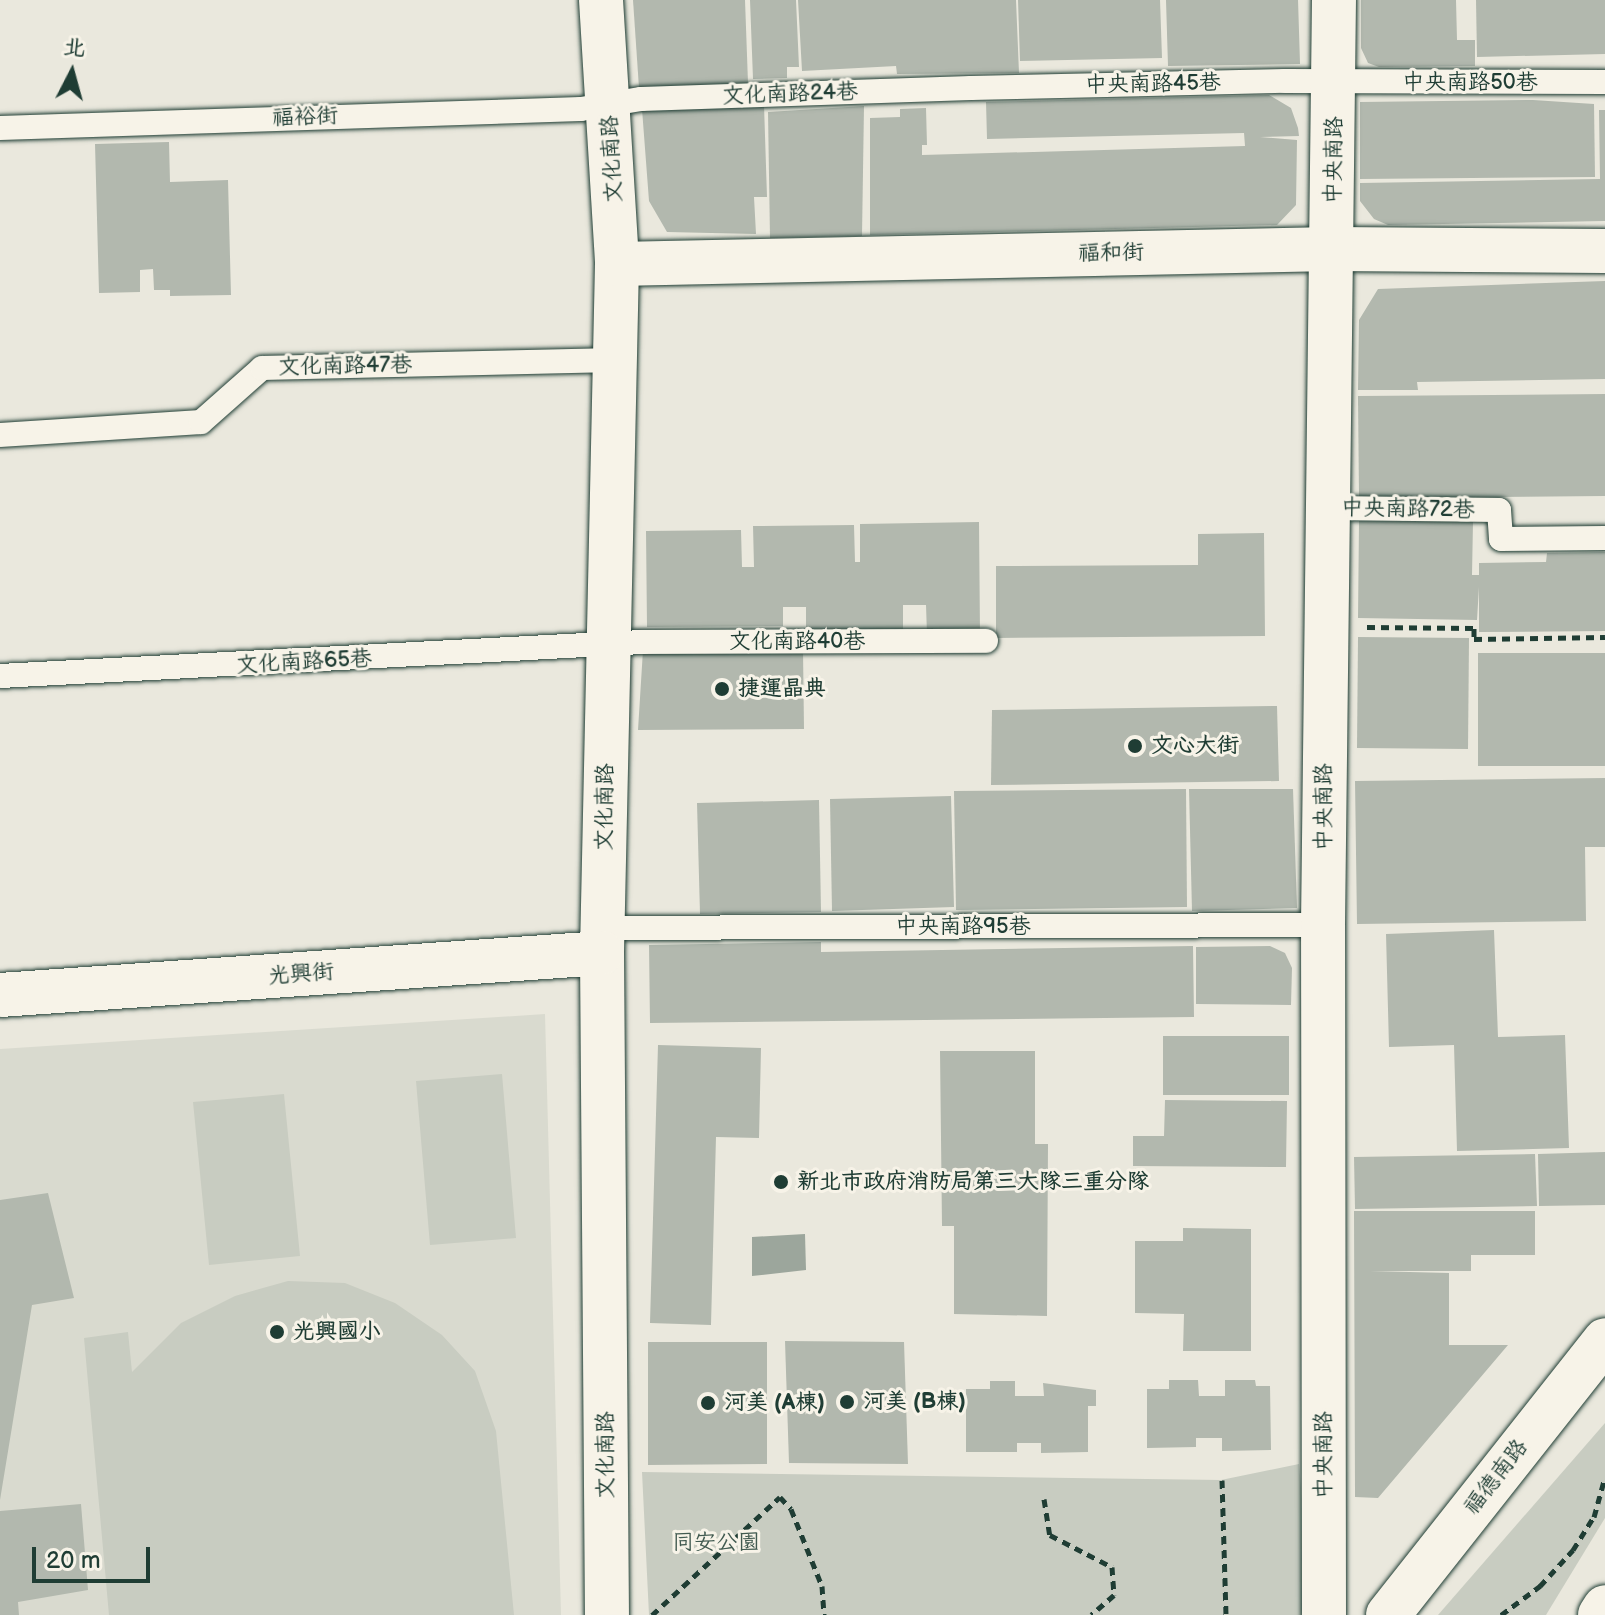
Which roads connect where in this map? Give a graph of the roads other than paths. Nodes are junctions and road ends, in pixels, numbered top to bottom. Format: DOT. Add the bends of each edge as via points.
graph roads {
  1 [pos="601,0"];
  2 [pos="1334,0"];
  3 [pos="1605,82"];
  4 [pos="1335,83"];
  5 [pos="971,88"];
  6 [pos="609,104"];
  7 [pos="0,128"];
  8 [pos="1332,249"];
  9 [pos="1605,251"];
  10 [pos="617,264"];
  11 [pos="615,360"];
  12 [pos="0,435"];
  13 [pos="1329,508"];
  14 [pos="1605,538"];
  15 [pos="986,641"];
  16 [pos="608,647"];
  17 [pos="0,676"];
  18 [pos="1323,925"];
  19 [pos="602,941"];
  20 [pos="0,995"];
  21 [pos="1605,1340"];
  22 [pos="1605,1607"];
  23 [pos="607,1615"];
  24 [pos="1324,1615"];
  25 [pos="1388,1615"];
  26 [pos="1600,1615"];
  1 -- 6 [label="main road, 文化南路"];
  2 -- 4 [label="main road, 中央南路"];
  3 -- 4 [label="lane, 中央南路50巷"];
  4 -- 5 [label="lane, 中央南路45巷"];
  4 -- 8 [label="main road, 中央南路"];
  5 -- 6 [label="lane, 文化南路24巷"];
  6 -- 7 [label="lane, 福裕街"];
  6 -- 10 [label="main road, 文化南路"];
  8 -- 9 [label="main road, 福和街"];
  8 -- 10 [label="main road, 福和街"];
  8 -- 13 [label="main road, 中央南路"];
  10 -- 11 [label="main road, 文化南路"];
  11 -- 12 [label="lane, 文化南路47巷" via="262,368 201,422"];
  11 -- 16 [label="main road, 文化南路"];
  13 -- 14 [label="lane, 中央南路72巷" via="1499,510 1501,539"];
  13 -- 18 [label="main road, 中央南路"];
  15 -- 16 [label="lane, 文化南路40巷" via="643,642"];
  16 -- 17 [label="lane, 文化南路65巷"];
  16 -- 19 [label="main road, 文化南路"];
  18 -- 19 [label="lane, 中央南路95巷"];
  18 -- 24 [label="main road, 中央南路"];
  19 -- 20 [label="main road, 光興街"];
  19 -- 23 [label="main road, 文化南路"];
  21 -- 25 [label="main road, 福德南路"];
  22 -- 26 [label="main road"];
}
